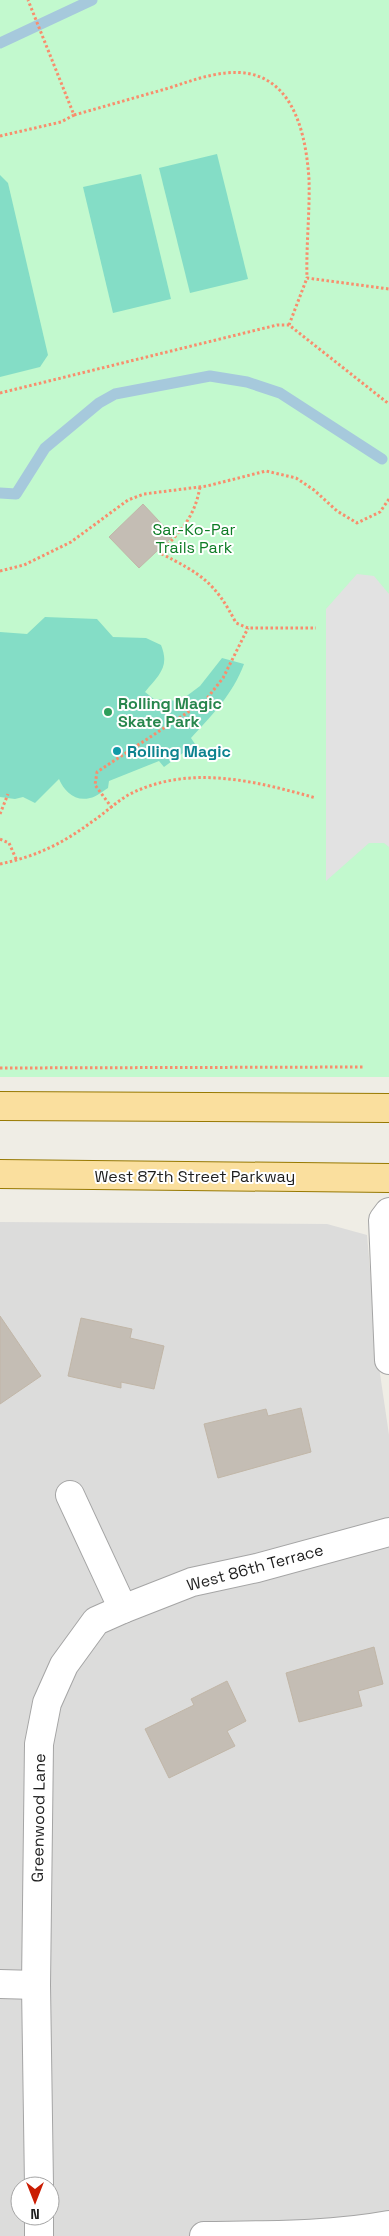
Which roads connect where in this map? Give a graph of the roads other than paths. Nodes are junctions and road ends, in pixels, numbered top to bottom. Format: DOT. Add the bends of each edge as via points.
graph roads {
  1 [pos="0,1106"];
  2 [pos="389,1108"];
  3 [pos="0,1174"];
  4 [pos="389,1178"];
  5 [pos="389,1212"];
  6 [pos="389,1360"];
  7 [pos="70,1495"];
  8 [pos="389,1532"];
  9 [pos="123,1609"];
  10 [pos="0,1984"];
  11 [pos="36,1985"];
  12 [pos="39,2176"];
  13 [pos="389,2225"];
  14 [pos="204,2236"];
  1 -- 2 [label="main road"];
  3 -- 4 [label="main road, West 87th Street Parkway"];
  5 -- 6 [label="street" via="383,1220"];
  7 -- 9 [label="street"];
  8 -- 9 [label="street, West 86th Terrace" via="192,1582"];
  9 -- 11 [label="street, Greenwood Lane" via="96,1621 64,1665 46,1703 38,1744"];
  10 -- 11 [label="street"];
  11 -- 12 [label="street, Greenwood Lane"];
  13 -- 14 [label="street" via="309,2234"];
}
